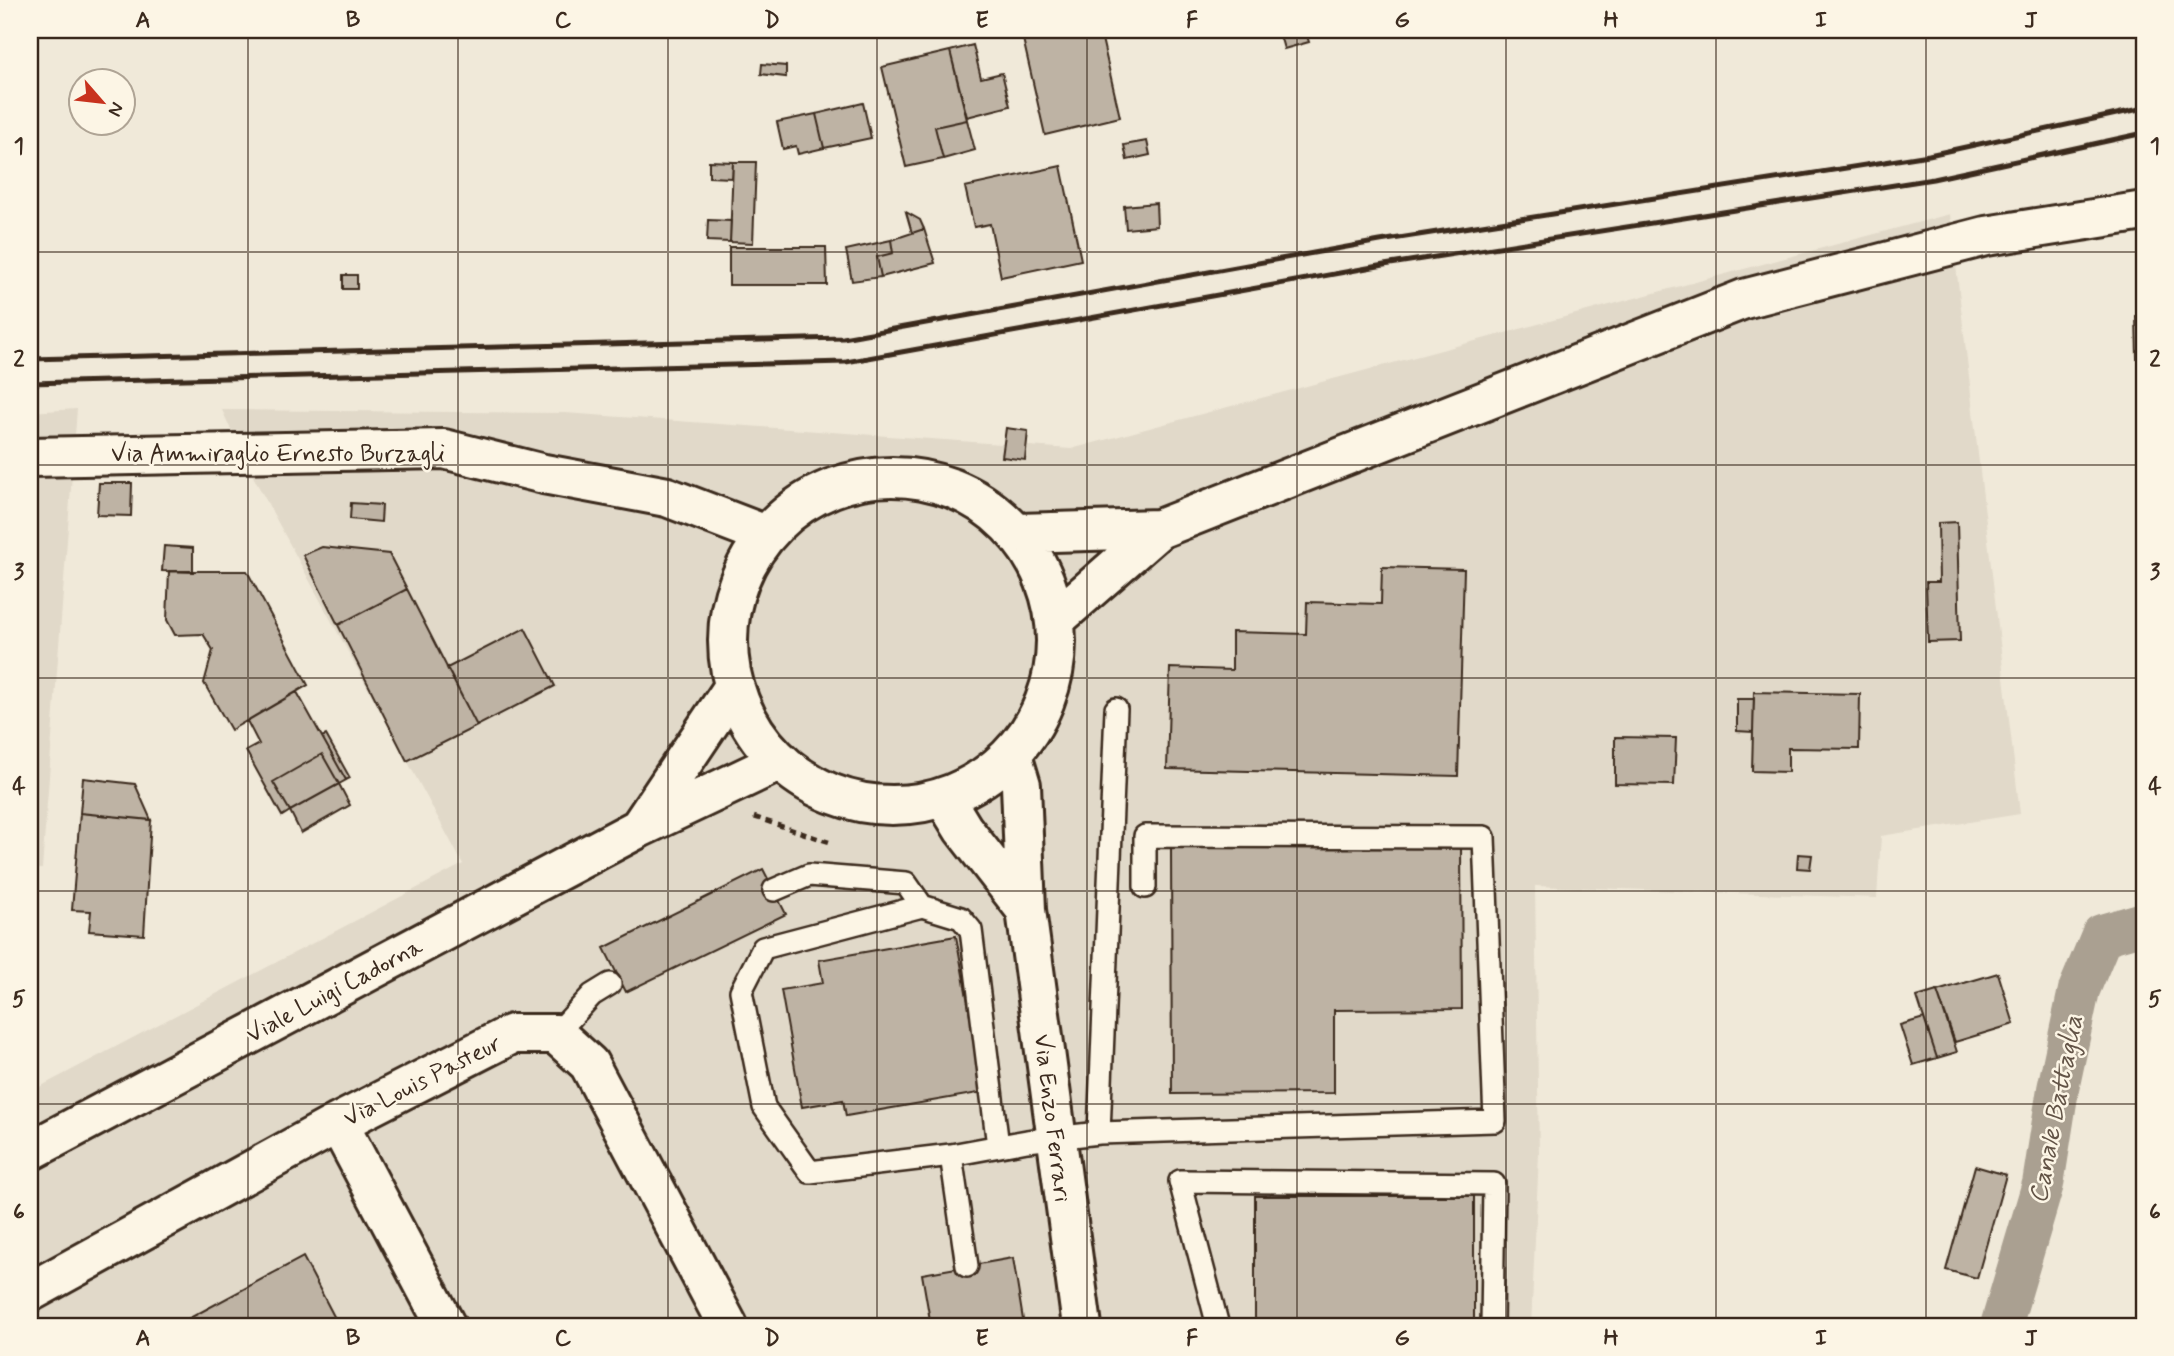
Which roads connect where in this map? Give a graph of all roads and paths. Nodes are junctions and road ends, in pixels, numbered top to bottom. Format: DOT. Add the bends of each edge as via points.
graph roads {
  1 [pos="2144,211"];
  2 [pos="30,457"];
  3 [pos="1159,529"];
  4 [pos="1018,533"];
  5 [pos="766,535"];
  6 [pos="1056,619"];
  7 [pos="733,688"];
  8 [pos="1116,709"];
  9 [pos="1012,755"];
  10 [pos="778,762"];
  11 [pos="944,799"];
  12 [pos="639,828"];
  13 [pos="1145,887"];
  14 [pos="774,890"];
  15 [pos="922,906"];
  16 [pos="1026,910"];
  17 [pos="610,984"];
  18 [pos="556,1034"];
  19 [pos="338,1124"];
  20 [pos="1099,1133"];
  21 [pos="1056,1137"];
  22 [pos="998,1146"];
  23 [pos="30,1151"];
  24 [pos="951,1155"];
  25 [pos="967,1266"];
  26 [pos="30,1292"];
  27 [pos="446,1326"];
  28 [pos="728,1326"];
  29 [pos="1082,1326"];
  30 [pos="1217,1326"];
  31 [pos="1492,1326"];
  1 -- 3 [label="main road" via="1986,236 1744,299"];
  2 -- 5 [label="main road, Via Ammiraglio Ernesto Burzagli" via="444,449 667,497"];
  3 -- 4 [label="main road"];
  3 -- 6 [label="main road"];
  4 -- 5 [label="main road" via="975,497 942,485 920,478 863,478 810,498"];
  4 -- 6 [label="main road" via="1043,573"];
  5 -- 7 [label="main road" via="738,581 726,634"];
  6 -- 9 [label="main road" via="1056,668 1040,715"];
  7 -- 10 [label="main road" via="751,728"];
  7 -- 12 [label="main road, Viale Luigi Cadorna"];
  8 -- 20 [label="lane"];
  9 -- 11 [label="main road" via="981,781"];
  9 -- 16 [label="main road, Via Enzo Ferrari" via="1021,785"];
  10 -- 11 [label="main road" via="815,788 856,803 900,807"];
  10 -- 12 [label="main road, Viale Luigi Cadorna"];
  11 -- 16 [label="main road"];
  12 -- 23 [label="main road, Viale Luigi Cadorna"];
  13 -- 20 [label="lane" via="1145,836 1484,837 1495,1121"];
  14 -- 15 [label="lane" via="809,875 906,883"];
  15 -- 22 [label="lane" via="961,918 971,930"];
  15 -- 24 [label="lane" via="763,948 741,991 764,1107 810,1172"];
  16 -- 21 [label="main road, Via Enzo Ferrari"];
  17 -- 18 [label="lane" via="592,995"];
  18 -- 19 [label="main road, Via Louis Pasteur" via="512,1034"];
  18 -- 28 [label="main road" via="589,1064"];
  19 -- 26 [label="main road, Via Louis Pasteur"];
  19 -- 27 [label="main road"];
  20 -- 21 [label="lane"];
  21 -- 22 [label="lane"];
  21 -- 29 [label="main road, Via Enzo Ferrari"];
  22 -- 24 [label="lane"];
  24 -- 25 [label="lane"];
  30 -- 31 [label="lane" via="1180,1181 1494,1184"];
}
